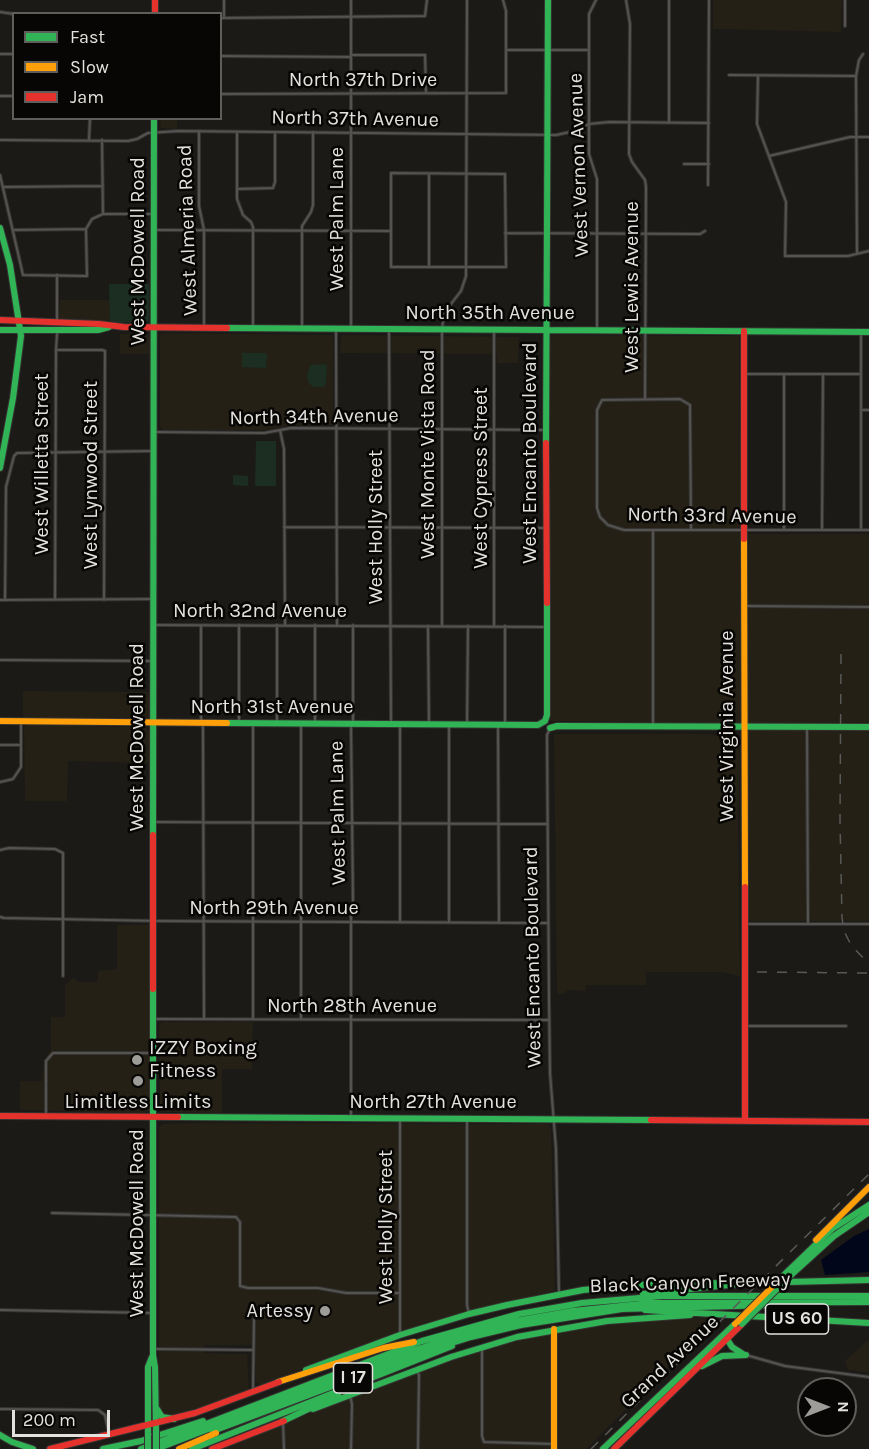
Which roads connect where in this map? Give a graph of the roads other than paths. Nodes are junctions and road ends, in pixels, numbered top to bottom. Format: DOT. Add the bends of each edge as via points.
graph roads {
  1 [pos="224,0"];
  2 [pos="351,0"];
  3 [pos="427,0"];
  4 [pos="466,0"];
  5 [pos="503,0"];
  6 [pos="548,0"];
  7 [pos="596,0"];
  8 [pos="626,0"];
  9 [pos="669,0"];
  10 [pos="709,0"];
  11 [pos="845,0"];
  12 [pos="222,18"];
  13 [pos="351,18"];
  14 [pos="845,26"];
  15 [pos="506,50"];
  16 [pos="548,50"];
  17 [pos="589,51"];
  18 [pos="863,54"];
  19 [pos="222,56"];
  20 [pos="351,56"];
  21 [pos="729,75"];
  22 [pos="758,76"];
  23 [pos="856,76"];
  24 [pos="351,93"];
  25 [pos="426,93"];
  26 [pos="466,93"];
  27 [pos="222,94"];
  28 [pos="90,120"];
  29 [pos="154,120"];
  30 [pos="629,123"];
  31 [pos="669,123"];
  32 [pos="709,123"];
  33 [pos="589,124"];
  34 [pos="199,131"];
  35 [pos="154,132"];
  36 [pos="237,132"];
  37 [pos="275,132"];
  38 [pos="313,132"];
  39 [pos="351,133"];
  40 [pos="466,134"];
  41 [pos="547,135"];
  42 [pos="857,137"];
  43 [pos="869,137"];
  44 [pos="0,140"];
  45 [pos="89,140"];
  46 [pos="102,140"];
  47 [pos="769,156"];
  48 [pos="684,164"];
  49 [pos="709,164"];
  50 [pos="429,173"];
  51 [pos="466,173"];
  52 [pos="0,175"];
  53 [pos="708,185"];
  54 [pos="103,186"];
  55 [pos="3,187"];
  56 [pos="237,189"];
  57 [pos="102,214"];
  58 [pos="154,214"];
  59 [pos="0,228"];
  60 [pos="86,229"];
  61 [pos="154,230"];
  62 [pos="204,230"];
  63 [pos="253,230"];
  64 [pos="13,231"];
  65 [pos="302,231"];
  66 [pos="351,231"];
  67 [pos="391,231"];
  68 [pos="705,231"];
  69 [pos="505,233"];
  70 [pos="547,233"];
  71 [pos="597,233"];
  72 [pos="646,233"];
  73 [pos="869,250"];
  74 [pos="857,255"];
  75 [pos="429,267"];
  76 [pos="467,267"];
  77 [pos="57,276"];
  78 [pos="0,320"];
  79 [pos="16,320"];
  80 [pos="57,322"];
  81 [pos="110,327"];
  82 [pos="154,327"];
  83 [pos="204,328"];
  84 [pos="253,329"];
  85 [pos="302,329"];
  86 [pos="336,329"];
  87 [pos="351,329"];
  88 [pos="389,329"];
  89 [pos="0,330"];
  90 [pos="17,330"];
  91 [pos="60,330"];
  92 [pos="442,330"];
  93 [pos="494,330"];
  94 [pos="546,330"];
  95 [pos="597,331"];
  96 [pos="646,331"];
  97 [pos="744,331"];
  98 [pos="865,332"];
  99 [pos="56,350"];
  100 [pos="744,374"];
  101 [pos="784,374"];
  102 [pos="823,374"];
  103 [pos="862,374"];
  104 [pos="645,399"];
  105 [pos="862,410"];
  106 [pos="869,410"];
  107 [pos="336,428"];
  108 [pos="389,429"];
  109 [pos="442,429"];
  110 [pos="495,429"];
  111 [pos="280,430"];
  112 [pos="547,430"];
  113 [pos="154,432"];
  114 [pos="55,451"];
  115 [pos="105,451"];
  116 [pos="154,451"];
  117 [pos="0,468"];
  118 [pos="284,527"];
  119 [pos="337,527"];
  120 [pos="389,527"];
  121 [pos="442,528"];
  122 [pos="494,528"];
  123 [pos="547,528"];
  124 [pos="653,530"];
  125 [pos="691,530"];
  126 [pos="743,530"];
  127 [pos="784,530"];
  128 [pos="822,530"];
  129 [pos="861,530"];
  130 [pos="869,530"];
  131 [pos="55,599"];
  132 [pos="154,599"];
  133 [pos="0,600"];
  134 [pos="5,600"];
  135 [pos="104,600"];
  136 [pos="743,606"];
  137 [pos="869,607"];
  138 [pos="154,625"];
  139 [pos="201,625"];
  140 [pos="239,625"];
  141 [pos="277,625"];
  142 [pos="285,625"];
  143 [pos="315,625"];
  144 [pos="337,625"];
  145 [pos="353,625"];
  146 [pos="390,626"];
  147 [pos="428,626"];
  148 [pos="442,626"];
  149 [pos="468,626"];
  150 [pos="494,626"];
  151 [pos="505,626"];
  152 [pos="547,627"];
  153 [pos="0,660"];
  154 [pos="154,661"];
  155 [pos="0,721"];
  156 [pos="21,721"];
  157 [pos="202,723"];
  158 [pos="154,724"];
  159 [pos="239,724"];
  160 [pos="253,724"];
  161 [pos="277,724"];
  162 [pos="302,724"];
  163 [pos="315,724"];
  164 [pos="352,724"];
  165 [pos="391,724"];
  166 [pos="400,724"];
  167 [pos="429,724"];
  168 [pos="543,724"];
  169 [pos="449,725"];
  170 [pos="466,725"];
  171 [pos="502,725"];
  172 [pos="653,726"];
  173 [pos="743,726"];
  174 [pos="807,727"];
  175 [pos="869,727"];
  176 [pos="550,728"];
  177 [pos="0,745"];
  178 [pos="22,745"];
  179 [pos="0,782"];
  180 [pos="154,822"];
  181 [pos="204,822"];
  182 [pos="253,822"];
  183 [pos="302,823"];
  184 [pos="351,823"];
  185 [pos="400,823"];
  186 [pos="449,824"];
  187 [pos="499,824"];
  188 [pos="548,824"];
  189 [pos="0,850"];
  190 [pos="0,917"];
  191 [pos="63,919"];
  192 [pos="154,921"];
  193 [pos="204,921"];
  194 [pos="253,921"];
  195 [pos="302,921"];
  196 [pos="351,922"];
  197 [pos="400,922"];
  198 [pos="449,922"];
  199 [pos="499,922"];
  200 [pos="548,923"];
  201 [pos="745,924"];
  202 [pos="808,924"];
  203 [pos="869,924"];
  204 [pos="63,975"];
  205 [pos="154,1019"];
  206 [pos="204,1019"];
  207 [pos="253,1019"];
  208 [pos="302,1019"];
  209 [pos="351,1020"];
  210 [pos="549,1020"];
  211 [pos="745,1026"];
  212 [pos="846,1026"];
  213 [pos="154,1053"];
  214 [pos="2,1115"];
  215 [pos="46,1116"];
  216 [pos="154,1118"];
  217 [pos="351,1118"];
  218 [pos="400,1118"];
  219 [pos="467,1118"];
  220 [pos="555,1119"];
  221 [pos="745,1120"];
  222 [pos="869,1121"];
  223 [pos="869,1187"];
  224 [pos="869,1205"];
  225 [pos="869,1212"];
  226 [pos="52,1213"];
  227 [pos="153,1215"];
  228 [pos="796,1262"];
  229 [pos="869,1280"];
  230 [pos="747,1283"];
  231 [pos="400,1293"];
  232 [pos="559,1294"];
  233 [pos="869,1296"];
  234 [pos="609,1300"];
  235 [pos="869,1304"];
  236 [pos="622,1309"];
  237 [pos="0,1310"];
  238 [pos="153,1313"];
  239 [pos="469,1314"];
  240 [pos="732,1315"];
  241 [pos="254,1318"];
  242 [pos="869,1323"];
  243 [pos="739,1324"];
  244 [pos="554,1329"];
  245 [pos="400,1335"];
  246 [pos="471,1337"];
  247 [pos="727,1339"];
  248 [pos="422,1341"];
  249 [pos="482,1347"];
  250 [pos="253,1350"];
  251 [pos="153,1352"];
  252 [pos="746,1355"];
  253 [pos="416,1370"];
  254 [pos="694,1371"];
  255 [pos="869,1377"];
  256 [pos="370,1380"];
  257 [pos="278,1382"];
  258 [pos="253,1391"];
  259 [pos="350,1396"];
  260 [pos="156,1406"];
  261 [pos="0,1408"];
  262 [pos="242,1409"];
  263 [pos="174,1419"];
  264 [pos="283,1421"];
  265 [pos="156,1423"];
  266 [pos="237,1423"];
  267 [pos="148,1425"];
  268 [pos="0,1435"];
  269 [pos="110,1435"];
  270 [pos="554,1447"];
  271 [pos="609,1448"];
  272 [pos="33,1449"];
  273 [pos="50,1449"];
  274 [pos="102,1449"];
  275 [pos="141,1449"];
  276 [pos="148,1449"];
  277 [pos="156,1449"];
  278 [pos="164,1449"];
  279 [pos="179,1449"];
  280 [pos="192,1449"];
  281 [pos="212,1449"];
  282 [pos="284,1449"];
  283 [pos="351,1449"];
  284 [pos="418,1449"];
  1 -- 12 [label="street"];
  2 -- 13 [label="street, West Palm Lane"];
  3 -- 13 [label="street" via="425,16"];
  4 -- 26 [label="street, West Monte Vista Road"];
  5 -- 15 [label="street"];
  6 -- 16 [label="main road, West Encanto Boulevard"];
  7 -- 17 [label="street, West Vernon Avenue" via="589,14"];
  8 -- 30 [label="street, West Lewis Avenue" via="630,24"];
  9 -- 31 [label="street"];
  10 -- 32 [label="street"];
  11 -- 14 [label="street"];
  12 -- 13 [label="street"];
  13 -- 20 [label="street, West Palm Lane"];
  15 -- 16 [label="street"];
  15 -- 26 [label="street, North 37th Drive" via="506,93"];
  16 -- 17 [label="street"];
  16 -- 41 [label="main road, West Encanto Boulevard"];
  17 -- 33 [label="street, West Vernon Avenue"];
  18 -- 23 [label="street"];
  19 -- 20 [label="street"];
  20 -- 24 [label="street, West Palm Lane"];
  20 -- 25 [label="street" via="425,56"];
  21 -- 22 [label="street"];
  22 -- 23 [label="street"];
  22 -- 47 [label="street" via="757,124"];
  23 -- 42 [label="street"];
  24 -- 25 [label="street, North 37th Drive"];
  24 -- 27 [label="street, North 37th Drive"];
  24 -- 39 [label="street, West Palm Lane"];
  25 -- 26 [label="street, North 37th Drive"];
  26 -- 40 [label="street, West Monte Vista Road"];
  28 -- 45 [label="street"];
  29 -- 35 [label="main road, West McDowell Road"];
  30 -- 31 [label="street, North 37th Avenue"];
  30 -- 33 [label="street, North 37th Avenue"];
  30 -- 72 [label="street, West Lewis Avenue" via="629,154 645,180"];
  31 -- 32 [label="street, North 37th Avenue"];
  32 -- 49 [label="street"];
  33 -- 41 [label="street, North 37th Avenue"];
  33 -- 71 [label="street, West Vernon Avenue" via="589,154 597,179"];
  34 -- 35 [label="street, North 37th Avenue"];
  34 -- 36 [label="street, North 37th Avenue"];
  34 -- 62 [label="street, West Almeria Road" via="199,206"];
  35 -- 46 [label="street, North 37th Avenue" via="133,140"];
  35 -- 58 [label="main road, West McDowell Road"];
  36 -- 37 [label="street, North 37th Avenue"];
  36 -- 56 [label="street"];
  37 -- 38 [label="street, North 37th Avenue"];
  37 -- 56 [label="street" via="273,188"];
  38 -- 39 [label="street, North 37th Avenue"];
  38 -- 65 [label="street" via="312,204"];
  39 -- 40 [label="street, North 37th Avenue"];
  39 -- 66 [label="street, West Palm Lane"];
  40 -- 41 [label="street, North 37th Avenue"];
  40 -- 51 [label="street, West Monte Vista Road"];
  41 -- 70 [label="main road, West Encanto Boulevard"];
  42 -- 43 [label="street"];
  42 -- 47 [label="street"];
  42 -- 74 [label="street"];
  44 -- 45 [label="street, North 37th Avenue"];
  45 -- 46 [label="street, North 37th Avenue"];
  46 -- 54 [label="street"];
  47 -- 74 [label="street" via="786,202 785,256"];
  48 -- 49 [label="street"];
  49 -- 53 [label="street"];
  50 -- 51 [label="street"];
  50 -- 67 [label="street" via="391,173"];
  50 -- 75 [label="street"];
  51 -- 69 [label="street" via="505,174"];
  51 -- 76 [label="street, West Monte Vista Road"];
  52 -- 55 [label="street"];
  54 -- 55 [label="street"];
  54 -- 57 [label="street"];
  55 -- 64 [label="street"];
  56 -- 63 [label="street" via="239,207 253,224"];
  57 -- 58 [label="street"];
  57 -- 60 [label="street" via="92,219"];
  58 -- 61 [label="main road, West McDowell Road"];
  59 -- 79 [label="main road" via="10,265"];
  60 -- 64 [label="street"];
  60 -- 77 [label="street" via="87,276"];
  61 -- 62 [label="street"];
  61 -- 82 [label="main road, West McDowell Road"];
  62 -- 63 [label="street"];
  62 -- 83 [label="street, West Almeria Road"];
  63 -- 65 [label="street"];
  63 -- 84 [label="street"];
  64 -- 77 [label="street" via="23,275"];
  65 -- 66 [label="street"];
  65 -- 85 [label="street"];
  66 -- 67 [label="street"];
  66 -- 87 [label="street, West Palm Lane"];
  67 -- 75 [label="street" via="391,267"];
  68 -- 72 [label="street"];
  69 -- 70 [label="street"];
  69 -- 76 [label="street" via="506,267"];
  70 -- 71 [label="street"];
  70 -- 94 [label="main road, West Encanto Boulevard"];
  71 -- 72 [label="street"];
  71 -- 95 [label="street, West Vernon Avenue"];
  72 -- 96 [label="street, West Lewis Avenue"];
  73 -- 74 [label="street"];
  75 -- 76 [label="street"];
  76 -- 92 [label="street, West Monte Vista Road" via="463,288 444,313"];
  77 -- 80 [label="street"];
  78 -- 79 [label="main road, North 35th Avenue"];
  79 -- 80 [label="main road, North 35th Avenue"];
  79 -- 90 [label="main road"];
  80 -- 81 [label="main road, North 35th Avenue"];
  81 -- 82 [label="main road, North 35th Avenue"];
  81 -- 91 [label="main road, North 35th Avenue"];
  82 -- 83 [label="main road, North 35th Avenue"];
  82 -- 113 [label="main road, West McDowell Road"];
  83 -- 84 [label="main road, North 35th Avenue"];
  84 -- 85 [label="main road, North 35th Avenue"];
  85 -- 86 [label="main road, North 35th Avenue"];
  86 -- 87 [label="main road, North 35th Avenue"];
  86 -- 107 [label="street"];
  87 -- 88 [label="main road, North 35th Avenue"];
  88 -- 92 [label="main road, North 35th Avenue"];
  88 -- 108 [label="street, West Holly Street"];
  89 -- 90 [label="main road, North 35th Avenue"];
  90 -- 91 [label="main road, North 35th Avenue"];
  90 -- 117 [label="main road" via="13,398"];
  91 -- 99 [label="street, West Willetta Street"];
  92 -- 93 [label="main road, North 35th Avenue"];
  92 -- 109 [label="street, West Monte Vista Road"];
  93 -- 94 [label="main road, North 35th Avenue"];
  93 -- 110 [label="street, West Cypress Street"];
  94 -- 95 [label="main road, North 35th Avenue"];
  94 -- 112 [label="main road, West Encanto Boulevard"];
  95 -- 96 [label="main road, North 35th Avenue"];
  96 -- 97 [label="main road, North 35th Avenue"];
  96 -- 104 [label="street, West Lewis Avenue"];
  97 -- 98 [label="main road, North 35th Avenue"];
  97 -- 100 [label="main road, West Virginia Avenue"];
  98 -- 103 [label="street"];
  99 -- 114 [label="street, West Willetta Street"];
  99 -- 115 [label="street, West Lynwood Street" via="104,350"];
  100 -- 101 [label="street"];
  100 -- 126 [label="main road, West Virginia Avenue"];
  101 -- 102 [label="street"];
  101 -- 127 [label="street"];
  102 -- 103 [label="street"];
  102 -- 128 [label="street"];
  103 -- 105 [label="street"];
  104 -- 124 [label="street, North 33rd Avenue" via="607,399 598,404 597,508 608,525 624,530"];
  104 -- 125 [label="street" via="680,399 691,409"];
  105 -- 106 [label="street"];
  105 -- 129 [label="street"];
  107 -- 108 [label="street, North 34th Avenue"];
  107 -- 111 [label="street, North 34th Avenue"];
  107 -- 119 [label="street"];
  108 -- 109 [label="street, North 34th Avenue"];
  108 -- 120 [label="street, West Holly Street"];
  109 -- 110 [label="street, North 34th Avenue"];
  109 -- 121 [label="street, West Monte Vista Road"];
  110 -- 112 [label="street, North 34th Avenue"];
  110 -- 122 [label="street, West Cypress Street"];
  111 -- 113 [label="street, North 34th Avenue"];
  111 -- 118 [label="street" via="284,448"];
  112 -- 123 [label="main road, West Encanto Boulevard"];
  113 -- 116 [label="main road, West McDowell Road"];
  114 -- 115 [label="street"];
  114 -- 131 [label="street, West Willetta Street"];
  114 -- 134 [label="street" via="17,453 9,472"];
  115 -- 116 [label="street"];
  115 -- 135 [label="street, West Lynwood Street"];
  116 -- 132 [label="main road, West McDowell Road"];
  118 -- 119 [label="street"];
  118 -- 142 [label="street"];
  119 -- 120 [label="street"];
  119 -- 144 [label="street"];
  120 -- 121 [label="street"];
  120 -- 146 [label="street, West Holly Street"];
  121 -- 122 [label="street"];
  121 -- 148 [label="street, West Monte Vista Road"];
  122 -- 123 [label="street"];
  122 -- 150 [label="street, West Cypress Street"];
  123 -- 152 [label="main road, West Encanto Boulevard"];
  124 -- 125 [label="street, North 33rd Avenue"];
  124 -- 172 [label="street"];
  125 -- 126 [label="street, North 33rd Avenue"];
  126 -- 127 [label="street, North 33rd Avenue"];
  126 -- 136 [label="main road, West Virginia Avenue"];
  127 -- 128 [label="street, North 33rd Avenue"];
  128 -- 129 [label="street, North 33rd Avenue"];
  129 -- 130 [label="street, North 33rd Avenue"];
  131 -- 134 [label="street"];
  131 -- 135 [label="street"];
  132 -- 135 [label="street"];
  132 -- 138 [label="main road, West McDowell Road"];
  133 -- 134 [label="street"];
  136 -- 137 [label="street"];
  136 -- 173 [label="main road, West Virginia Avenue"];
  138 -- 139 [label="street, North 32nd Avenue"];
  138 -- 154 [label="main road, West McDowell Road"];
  139 -- 140 [label="street, North 32nd Avenue"];
  139 -- 157 [label="street"];
  140 -- 141 [label="street, North 32nd Avenue"];
  140 -- 159 [label="street"];
  141 -- 142 [label="street, North 32nd Avenue"];
  141 -- 161 [label="street"];
  142 -- 143 [label="street, North 32nd Avenue"];
  143 -- 144 [label="street, North 32nd Avenue"];
  143 -- 163 [label="street"];
  144 -- 145 [label="street, North 32nd Avenue"];
  145 -- 146 [label="street, North 32nd Avenue"];
  145 -- 164 [label="street, West Palm Lane"];
  146 -- 147 [label="street, North 32nd Avenue"];
  146 -- 165 [label="street, West Holly Street"];
  147 -- 148 [label="street, North 32nd Avenue"];
  147 -- 167 [label="street"];
  148 -- 149 [label="street, North 32nd Avenue"];
  149 -- 150 [label="street, North 32nd Avenue"];
  149 -- 170 [label="street"];
  150 -- 151 [label="street, North 32nd Avenue"];
  151 -- 152 [label="street, North 32nd Avenue"];
  151 -- 171 [label="street"];
  152 -- 168 [label="main road, West Encanto Boulevard" via="547,715"];
  153 -- 154 [label="street"];
  154 -- 158 [label="main road, West McDowell Road"];
  155 -- 156 [label="main road, North 31st Avenue"];
  156 -- 158 [label="main road, North 31st Avenue"];
  156 -- 178 [label="street"];
  157 -- 158 [label="main road, North 31st Avenue"];
  157 -- 159 [label="main road, North 31st Avenue"];
  157 -- 181 [label="street"];
  158 -- 180 [label="main road, West McDowell Road"];
  159 -- 160 [label="main road, North 31st Avenue"];
  160 -- 161 [label="main road, North 31st Avenue"];
  160 -- 182 [label="street"];
  161 -- 162 [label="main road, North 31st Avenue"];
  162 -- 163 [label="main road, North 31st Avenue"];
  162 -- 183 [label="street"];
  163 -- 164 [label="main road, North 31st Avenue"];
  164 -- 165 [label="main road, North 31st Avenue"];
  164 -- 184 [label="street, West Palm Lane"];
  165 -- 166 [label="main road, North 31st Avenue"];
  166 -- 167 [label="main road, North 31st Avenue"];
  166 -- 185 [label="street"];
  167 -- 169 [label="main road, North 31st Avenue"];
  168 -- 171 [label="main road, North 31st Avenue"];
  169 -- 170 [label="main road, North 31st Avenue"];
  169 -- 186 [label="street"];
  170 -- 171 [label="main road, North 31st Avenue"];
  171 -- 187 [label="street"];
  172 -- 173 [label="main road"];
  172 -- 176 [label="main road"];
  173 -- 174 [label="main road"];
  173 -- 201 [label="main road, West Virginia Avenue"];
  174 -- 175 [label="main road"];
  174 -- 202 [label="street"];
  176 -- 188 [label="street, West Encanto Boulevard"];
  177 -- 178 [label="street"];
  178 -- 179 [label="street" via="21,768 13,779"];
  180 -- 181 [label="street"];
  180 -- 192 [label="main road, West McDowell Road"];
  181 -- 182 [label="street"];
  181 -- 193 [label="street"];
  182 -- 183 [label="street"];
  182 -- 194 [label="street"];
  183 -- 184 [label="street"];
  183 -- 195 [label="street"];
  184 -- 185 [label="street"];
  184 -- 196 [label="street, West Palm Lane"];
  185 -- 186 [label="street"];
  185 -- 197 [label="street"];
  186 -- 187 [label="street"];
  186 -- 198 [label="street"];
  187 -- 188 [label="street"];
  187 -- 199 [label="street"];
  188 -- 200 [label="street, West Encanto Boulevard"];
  189 -- 191 [label="street" via="61,851"];
  190 -- 191 [label="street, North 29th Avenue"];
  191 -- 192 [label="street, North 29th Avenue"];
  191 -- 204 [label="street"];
  192 -- 193 [label="street, North 29th Avenue"];
  192 -- 205 [label="main road, West McDowell Road"];
  193 -- 194 [label="street, North 29th Avenue"];
  193 -- 206 [label="street"];
  194 -- 195 [label="street, North 29th Avenue"];
  194 -- 207 [label="street"];
  195 -- 196 [label="street, North 29th Avenue"];
  195 -- 208 [label="street"];
  196 -- 197 [label="street, North 29th Avenue"];
  196 -- 209 [label="street, West Palm Lane"];
  197 -- 198 [label="street, North 29th Avenue"];
  198 -- 199 [label="street, North 29th Avenue"];
  199 -- 200 [label="street, North 29th Avenue"];
  200 -- 210 [label="street, West Encanto Boulevard"];
  201 -- 202 [label="street"];
  201 -- 211 [label="main road, West Virginia Avenue"];
  202 -- 203 [label="street"];
  205 -- 206 [label="street, North 28th Avenue"];
  205 -- 213 [label="main road, West McDowell Road"];
  206 -- 207 [label="street, North 28th Avenue"];
  207 -- 208 [label="street, North 28th Avenue"];
  208 -- 209 [label="street, North 28th Avenue"];
  209 -- 210 [label="street, North 28th Avenue"];
  209 -- 217 [label="street, West Palm Lane"];
  210 -- 220 [label="street, West Encanto Boulevard"];
  211 -- 212 [label="street"];
  211 -- 221 [label="main road, West Virginia Avenue"];
  213 -- 215 [label="street" via="53,1053 46,1061"];
  213 -- 216 [label="main road, West McDowell Road"];
  214 -- 215 [label="main road, North 27th Avenue"];
  215 -- 216 [label="main road, North 27th Avenue"];
  216 -- 217 [label="main road, North 27th Avenue"];
  216 -- 227 [label="main road, West McDowell Road"];
  217 -- 218 [label="main road, North 27th Avenue"];
  218 -- 219 [label="main road, North 27th Avenue"];
  218 -- 231 [label="street, West Holly Street"];
  219 -- 220 [label="main road, North 27th Avenue"];
  219 -- 239 [label="street"];
  220 -- 221 [label="main road, North 27th Avenue"];
  220 -- 232 [label="street, West Encanto Boulevard"];
  221 -- 222 [label="main road, North 27th Avenue"];
  223 -- 228 [label="main road"];
  224 -- 228 [label="main road, Grand Avenue" via="832,1229"];
  225 -- 243 [label="main road, Grand Avenue, bridge" via="834,1236"];
  226 -- 227 [label="street"];
  227 -- 231 [label="street" via="238,1218 240,1286"];
  227 -- 238 [label="main road, West McDowell Road"];
  228 -- 243 [label="main road, Grand Avenue, bridge"];
  229 -- 230 [label="main road, US 60"];
  230 -- 232 [label="main road" via="636,1285"];
  230 -- 234 [label="main road"];
  231 -- 245 [label="street, West Holly Street"];
  232 -- 239 [label="main road"];
  233 -- 234 [label="main road, Black Canyon Freeway / I 17" via="672,1295"];
  234 -- 248 [label="main road, Black Canyon Freeway / I 17" via="511,1316"];
  235 -- 236 [label="main road, Black Canyon Freeway / I 17"];
  235 -- 277 [label="main road" via="650,1303 516,1321 412,1351"];
  236 -- 240 [label="main road, US 60"];
  236 -- 246 [label="main road, Black Canyon Freeway / I 17" via="553,1318"];
  237 -- 238 [label="street"];
  238 -- 251 [label="main road, West McDowell Road"];
  239 -- 245 [label="main road"];
  240 -- 242 [label="main road, US 60"];
  240 -- 244 [label="main road" via="632,1318"];
  241 -- 250 [label="street"];
  243 -- 247 [label="main road, Grand Avenue"];
  243 -- 271 [label="main road, Grand Avenue"];
  244 -- 249 [label="main road"];
  244 -- 270 [label="main road"];
  245 -- 257 [label="main road"];
  246 -- 256 [label="main road"];
  246 -- 266 [label="main road, Black Canyon Freeway / I 17"];
  247 -- 252 [label="main road"];
  247 -- 254 [label="main road, Grand Avenue"];
  248 -- 257 [label="main road" via="383,1348"];
  248 -- 262 [label="main road, Black Canyon Freeway / I 17"];
  249 -- 253 [label="main road"];
  249 -- 270 [label="street" via="484,1442"];
  250 -- 251 [label="street"];
  250 -- 258 [label="street"];
  251 -- 260 [label="main road, West McDowell Road"];
  251 -- 267 [label="main road, West McDowell Road" via="148,1367"];
  252 -- 254 [label="main road" via="722,1356"];
  252 -- 255 [label="street" via="785,1366"];
  253 -- 259 [label="main road"];
  253 -- 284 [label="street"];
  254 -- 271 [label="main road, Grand Avenue"];
  256 -- 264 [label="main road"];
  256 -- 280 [label="main road"];
  257 -- 258 [label="main road"];
  258 -- 263 [label="main road"];
  259 -- 264 [label="main road"];
  259 -- 283 [label="street"];
  260 -- 263 [label="main road" via="162,1417"];
  260 -- 265 [label="main road, West McDowell Road"];
  261 -- 269 [label="street" via="98,1410 105,1415"];
  262 -- 274 [label="main road" via="141,1441"];
  262 -- 275 [label="main road, Black Canyon Freeway / I 17"];
  263 -- 265 [label="main road"];
  264 -- 281 [label="main road"];
  264 -- 282 [label="street"];
  265 -- 267 [label="main road"];
  265 -- 277 [label="main road, West McDowell Road, bridge"];
  266 -- 278 [label="main road, Black Canyon Freeway / I 17"];
  266 -- 279 [label="main road"];
  267 -- 269 [label="main road"];
  267 -- 276 [label="main road, West McDowell Road, bridge"];
  268 -- 272 [label="main road"];
  269 -- 273 [label="main road"];
}
